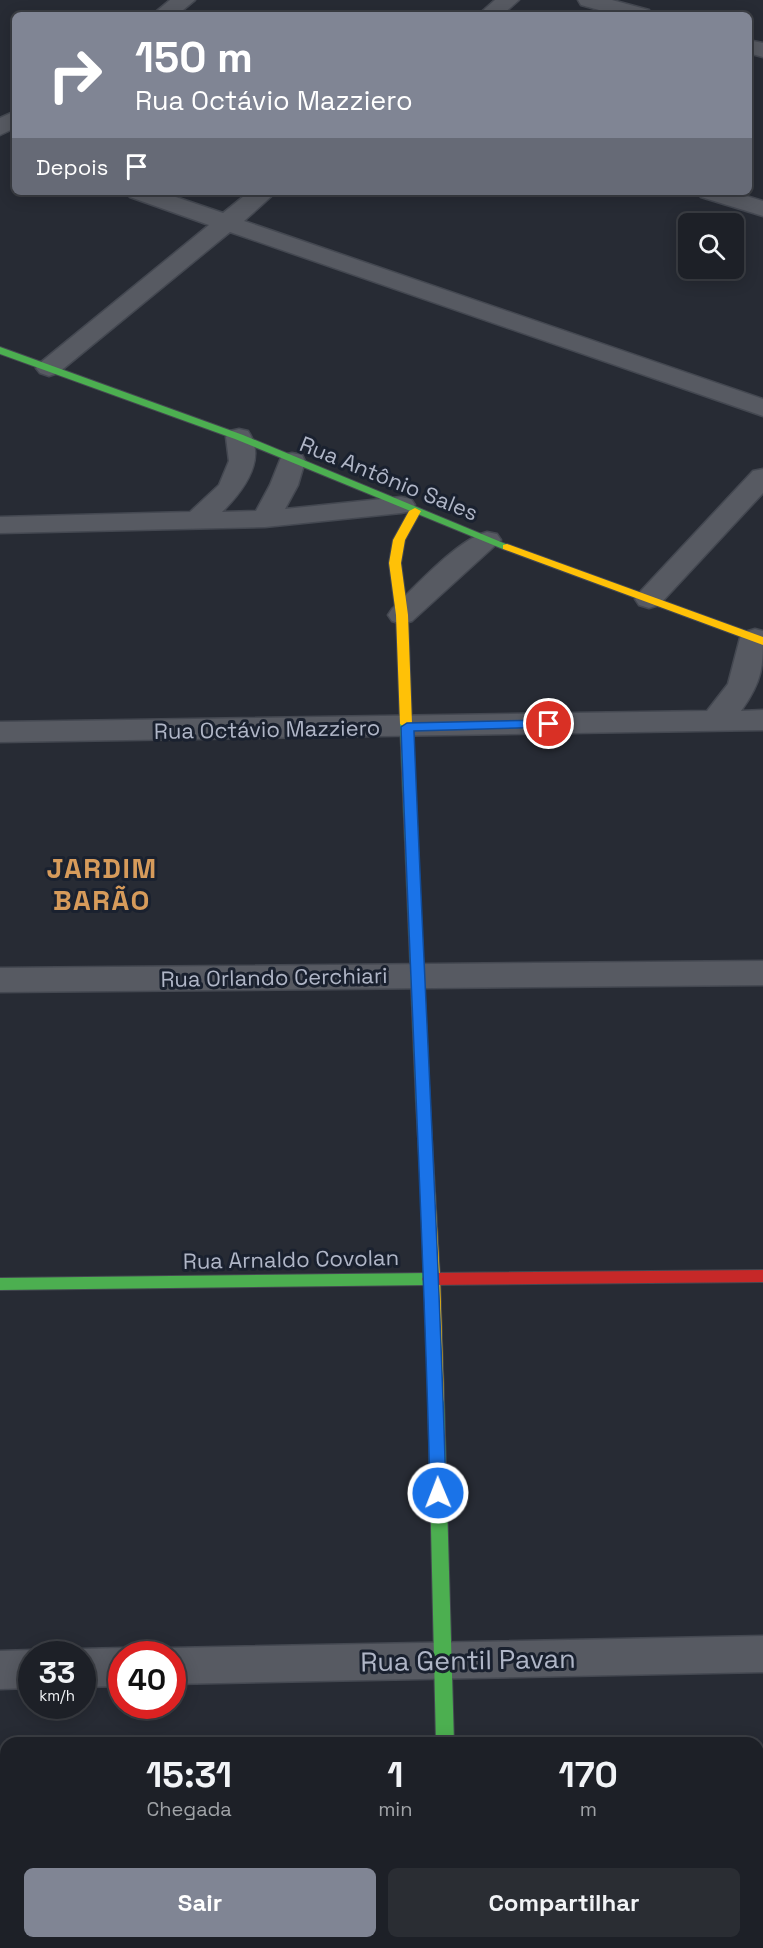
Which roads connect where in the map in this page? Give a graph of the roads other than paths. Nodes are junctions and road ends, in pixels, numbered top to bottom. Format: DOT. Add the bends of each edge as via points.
graph roads {
  1 [pos="184,0"];
  2 [pos="508,0"];
  3 [pos="589,0"];
  4 [pos="166,12"];
  5 [pos="493,12"];
  6 [pos="631,12"];
  7 [pos="12,123"];
  8 [pos="2,140"];
  9 [pos="147,195"];
  10 [pos="260,195"];
  11 [pos="719,195"];
  12 [pos="763,209"];
  13 [pos="226,222"];
  14 [pos="0,350"];
  15 [pos="49,368"];
  16 [pos="763,408"];
  17 [pos="239,437"];
  18 [pos="292,461"];
  19 [pos="763,477"];
  20 [pos="408,508"];
  21 [pos="265,519"];
  22 [pos="196,522"];
  23 [pos="0,525"];
  24 [pos="487,540"];
  25 [pos="649,599"];
  26 [pos="402,615"];
  27 [pos="759,640"];
  28 [pos="763,720"];
  29 [pos="715,721"];
  30 [pos="407,727"];
  31 [pos="0,732"];
  32 [pos="763,973"];
  33 [pos="416,976"];
  34 [pos="0,980"];
  35 [pos="763,1276"];
  36 [pos="433,1278"];
  37 [pos="0,1284"];
  38 [pos="763,1654"];
  39 [pos="442,1660"];
  40 [pos="186,1666"];
  41 [pos="18,1669"];
  42 [pos="0,1670"];
  43 [pos="445,1737"];
  1 -- 4 [label="street"];
  2 -- 5 [label="street"];
  3 -- 6 [label="street"];
  7 -- 8 [label="street"];
  9 -- 13 [label="street"];
  10 -- 13 [label="street"];
  11 -- 12 [label="street"];
  13 -- 15 [label="street"];
  13 -- 16 [label="street"];
  14 -- 15 [label="street, Rua Antônio Sales"];
  15 -- 17 [label="street, Rua Antônio Sales"];
  17 -- 18 [label="street, Rua Antônio Sales"];
  17 -- 22 [label="street" via="242,461 231,488"];
  18 -- 20 [label="street, Rua Antônio Sales"];
  18 -- 21 [label="street"];
  19 -- 25 [label="street"];
  20 -- 21 [label="street"];
  20 -- 24 [label="street, Rua Antônio Sales"];
  20 -- 26 [label="street" via="395,563"];
  21 -- 22 [label="street"];
  22 -- 23 [label="street"];
  24 -- 25 [label="street, Rua Antônio Sales"];
  24 -- 26 [label="street"];
  25 -- 27 [label="street, Rua Antônio Sales"];
  26 -- 30 [label="street"];
  27 -- 29 [label="street" via="744,684 734,702"];
  28 -- 29 [label="street, Rua Octávio Mazziero"];
  29 -- 30 [label="street, Rua Octávio Mazziero"];
  30 -- 31 [label="street, Rua Octávio Mazziero"];
  30 -- 33 [label="street"];
  32 -- 33 [label="street, Rua Orlando Cerchiari"];
  33 -- 34 [label="street, Rua Orlando Cerchiari"];
  33 -- 36 [label="street"];
  35 -- 36 [label="street, Rua Arnaldo Covolan"];
  36 -- 37 [label="street, Rua Arnaldo Covolan"];
  36 -- 39 [label="street"];
  38 -- 39 [label="street, Rua Gentil Pavan"];
  39 -- 40 [label="street, Rua Gentil Pavan"];
  39 -- 43 [label="street"];
  41 -- 42 [label="street"];
}
